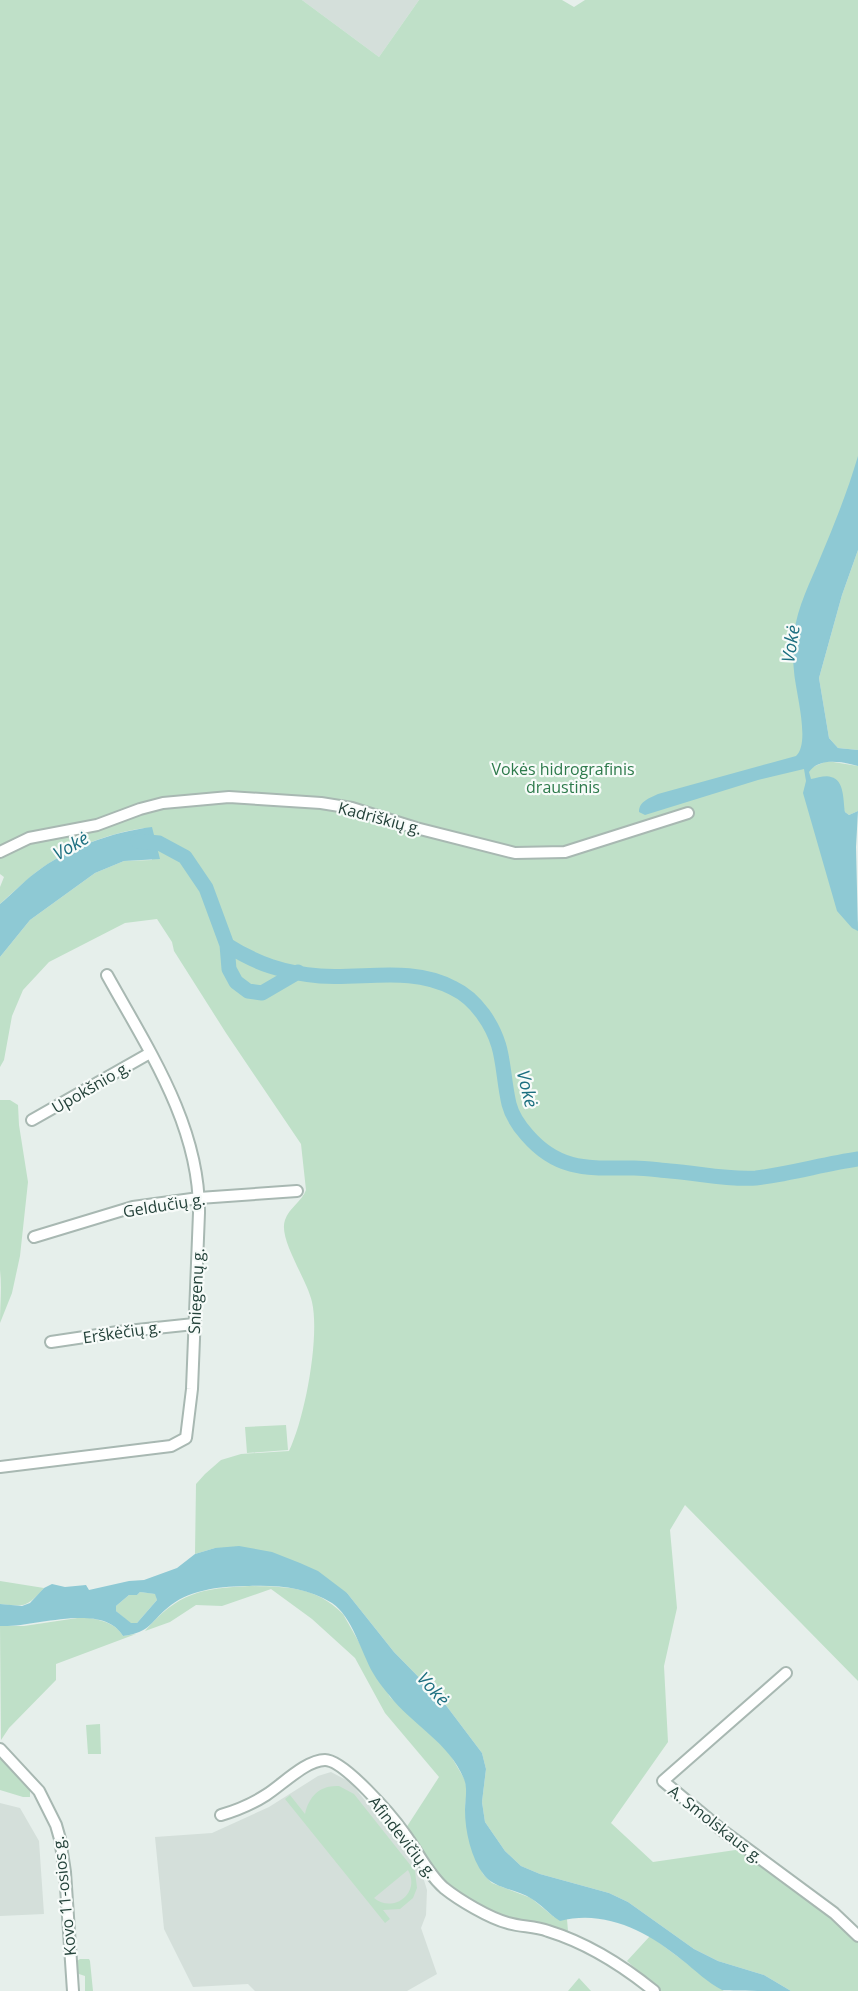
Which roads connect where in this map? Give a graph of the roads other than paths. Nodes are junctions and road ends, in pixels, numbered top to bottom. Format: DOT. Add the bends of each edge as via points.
graph roads {
  1 [pos="688,813"];
  2 [pos="0,852"];
  3 [pos="107,975"];
  4 [pos="150,1053"];
  5 [pos="32,1120"];
  6 [pos="297,1191"];
  7 [pos="200,1198"];
  8 [pos="34,1237"];
  9 [pos="194,1324"];
  10 [pos="51,1342"];
  11 [pos="0,1467"];
  12 [pos="786,1673"];
  13 [pos="0,1749"];
  14 [pos="221,1815"];
  15 [pos="858,1936"];
  16 [pos="74,1991"];
  17 [pos="654,1991"];
  1 -- 2 [label="street, Kadriškių g." via="565,852 515,853 352,808 210,798 163,803 98,825 29,838"];
  3 -- 4 [label="street, Sniegenų g."];
  4 -- 5 [label="street, Upokšnio g."];
  4 -- 7 [label="street, Sniegenų g." via="182,1120"];
  6 -- 7 [label="street, Geldučių g."];
  7 -- 8 [label="street, Geldučių g." via="133,1207"];
  7 -- 9 [label="street, Sniegenų g."];
  9 -- 10 [label="street, Erškėčių g."];
  9 -- 11 [label="street, Sniegenų g." via="188,1429 182,1441 171,1446"];
  12 -- 15 [label="street, A. Smolskaus g." via="663,1782 834,1913"];
  13 -- 16 [label="street, Kovo 11-osios g." via="39,1791 60,1839"];
  14 -- 17 [label="street, Afindevičių g." via="268,1794 305,1768 320,1761 333,1762 370,1794 449,1891 495,1918 547,1930 618,1963"];
}
